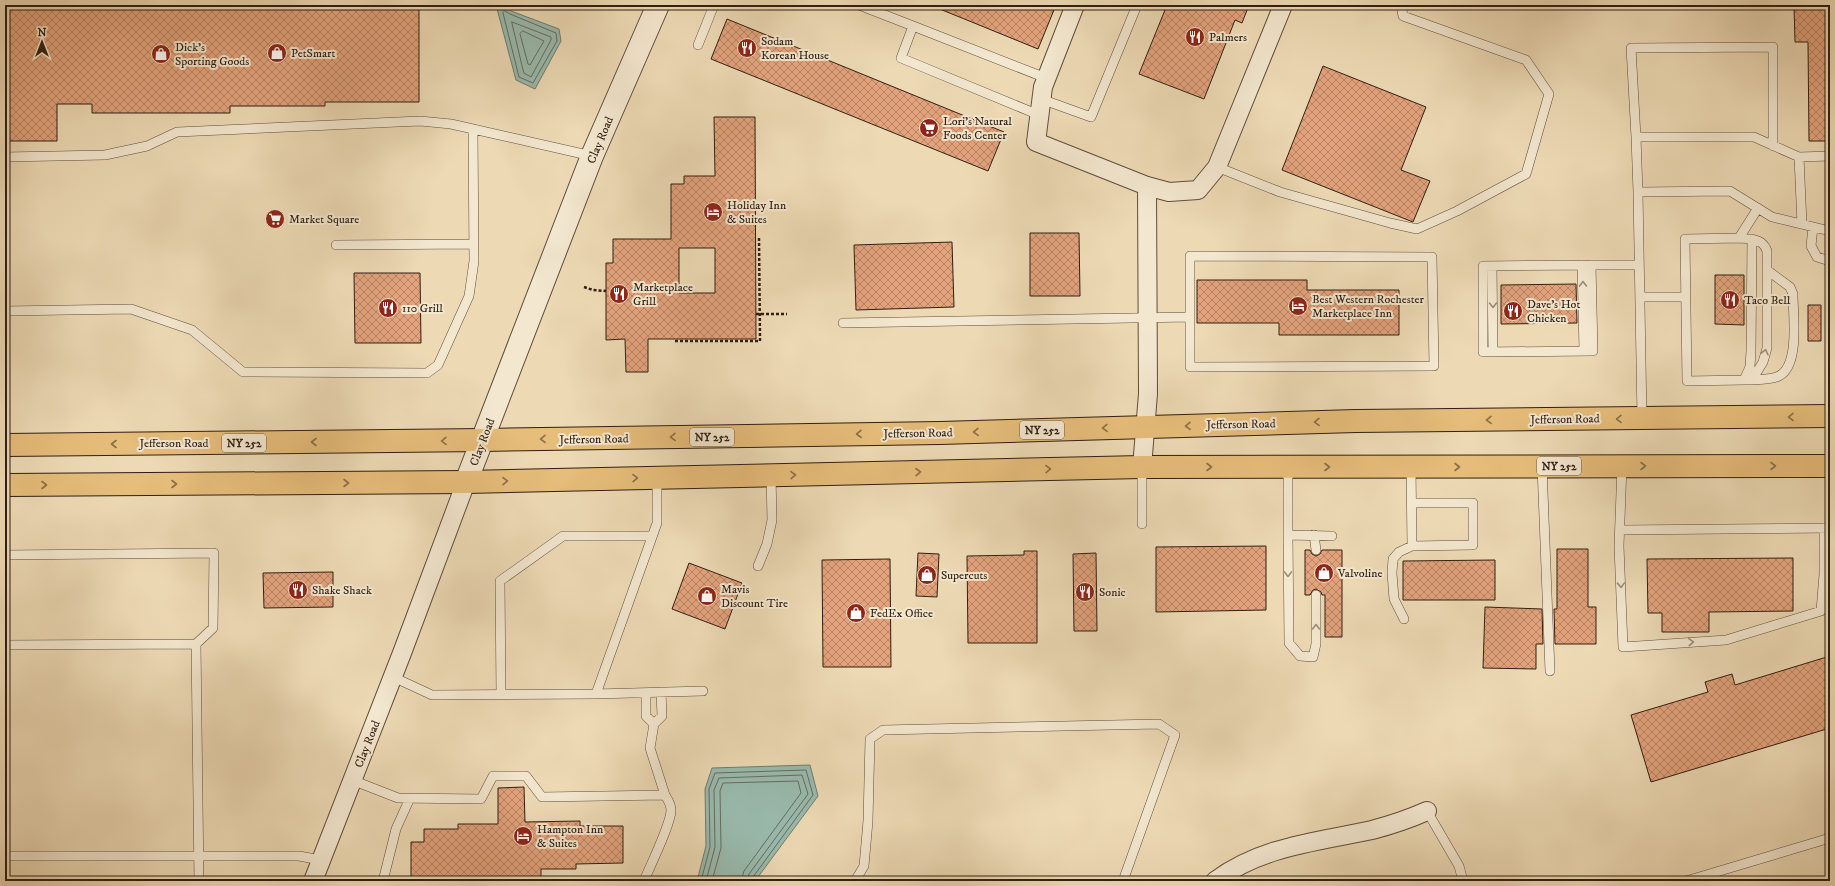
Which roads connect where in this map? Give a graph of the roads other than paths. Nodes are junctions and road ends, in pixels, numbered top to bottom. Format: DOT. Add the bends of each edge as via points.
graph roads {
  1 [pos="658,5"];
  2 [pos="714,5"];
  3 [pos="859,5"];
  4 [pos="1075,5"];
  5 [pos="1137,5"];
  6 [pos="1283,5"];
  7 [pos="1401,5"];
  8 [pos="913,26"];
  9 [pos="698,45"];
  10 [pos="1046,78"];
  11 [pos="1040,107"];
  12 [pos="473,129"];
  13 [pos="1636,137"];
  14 [pos="1773,146"];
  15 [pos="5,156"];
  16 [pos="592,156"];
  17 [pos="1830,156"];
  18 [pos="1799,157"];
  19 [pos="1217,167"];
  20 [pos="1147,186"];
  21 [pos="1638,192"];
  22 [pos="1758,208"];
  23 [pos="1802,224"];
  24 [pos="1813,227"];
  25 [pos="1830,231"];
  26 [pos="1739,238"];
  27 [pos="1752,240"];
  28 [pos="474,244"];
  29 [pos="336,246"];
  30 [pos="1830,262"];
  31 [pos="1639,264"];
  32 [pos="1587,265"];
  33 [pos="1767,270"];
  34 [pos="1640,297"];
  35 [pos="1685,297"];
  36 [pos="5,311"];
  37 [pos="1190,317"];
  38 [pos="1149,319"];
  39 [pos="843,322"];
  40 [pos="1748,380"];
  41 [pos="1830,416"];
  42 [pos="1642,418"];
  43 [pos="1144,427"];
  44 [pos="483,440"];
  45 [pos="5,444"];
  46 [pos="1542,466"];
  47 [pos="1622,466"];
  48 [pos="1830,466"];
  49 [pos="1142,467"];
  50 [pos="1288,467"];
  51 [pos="1411,467"];
  52 [pos="771,475"];
  53 [pos="657,478"];
  54 [pos="466,482"];
  55 [pos="5,485"];
  56 [pos="1412,503"];
  57 [pos="1142,524"];
  58 [pos="1827,528"];
  59 [pos="1620,530"];
  60 [pos="1288,535"];
  61 [pos="1314,535"];
  62 [pos="652,536"];
  63 [pos="1332,536"];
  64 [pos="1412,546"];
  65 [pos="1316,550"];
  66 [pos="5,555"];
  67 [pos="758,566"];
  68 [pos="1827,574"];
  69 [pos="1316,595"];
  70 [pos="1404,619"];
  71 [pos="196,644"];
  72 [pos="5,645"];
  73 [pos="1550,671"];
  74 [pos="393,677"];
  75 [pos="703,691"];
  76 [pos="661,692"];
  77 [pos="646,693"];
  78 [pos="596,694"];
  79 [pos="501,695"];
  80 [pos="654,724"];
  81 [pos="352,780"];
  82 [pos="665,795"];
  83 [pos="410,798"];
  84 [pos="1427,811"];
  85 [pos="1830,838"];
  86 [pos="5,856"];
  87 [pos="199,856"];
  88 [pos="321,860"];
  89 [pos="199,881"];
  90 [pos="313,881"];
  91 [pos="383,881"];
  92 [pos="644,881"];
  93 [pos="855,881"];
  94 [pos="1123,881"];
  95 [pos="1215,881"];
  96 [pos="1463,881"];
  97 [pos="1686,881"];
  1 -- 16 [label="street, Clay Road"];
  2 -- 9 [label="lane"];
  3 -- 8 [label="lane"];
  4 -- 10 [label="street"];
  5 -- 11 [label="lane" via="1091,117"];
  6 -- 19 [label="street"];
  7 -- 19 [label="lane" via="1403,16 1526,60 1550,94 1526,174 1417,229 1280,192"];
  8 -- 10 [label="lane"];
  8 -- 11 [label="lane" via="901,58"];
  10 -- 11 [label="street"];
  11 -- 20 [label="street" via="1036,142"];
  12 -- 15 [label="lane" via="420,121 177,132 147,146 105,155"];
  12 -- 16 [label="lane"];
  12 -- 28 [label="lane"];
  13 -- 14 [label="lane" via="1754,137"];
  13 -- 14 [label="lane" via="1631,48 1774,47"];
  13 -- 21 [label="lane"];
  14 -- 18 [label="lane"];
  16 -- 44 [label="street, Clay Road"];
  17 -- 18 [label="lane"];
  18 -- 23 [label="lane"];
  19 -- 20 [label="street" via="1198,190 1169,192"];
  20 -- 38 [label="street"];
  21 -- 22 [label="lane" via="1730,191"];
  21 -- 31 [label="lane"];
  22 -- 23 [label="lane" via="1772,217"];
  22 -- 26 [label="lane"];
  23 -- 24 [label="lane"];
  24 -- 25 [label="lane"];
  24 -- 30 [label="lane" via="1811,246 1817,257"];
  26 -- 27 [label="lane"];
  26 -- 35 [label="lane" via="1685,239"];
  27 -- 33 [label="lane" via="1765,245"];
  27 -- 40 [label="lane" via="1751,351"];
  28 -- 29 [label="lane"];
  28 -- 36 [label="lane" via="469,296 438,365 427,374 243,372 192,330 131,310"];
  31 -- 32 [label="lane"];
  31 -- 34 [label="lane"];
  32 -- 32 [label="lane" via="1483,266 1483,352 1593,351"];
  40 -- 33 [label="lane, one-way" via="1763,362 1767,348"];
  33 -- 40 [label="lane" via="1790,287 1793,294 1793,352 1788,368 1781,375 1771,379"];
  34 -- 35 [label="lane"];
  34 -- 42 [label="lane"];
  35 -- 40 [label="lane" via="1687,381"];
  37 -- 37 [label="lane" via="1190,256 1432,257 1434,366 1190,367"];
  37 -- 38 [label="lane"];
  38 -- 39 [label="lane"];
  38 -- 43 [label="street" via="1148,394"];
  41 -- 42 [label="main road, Jefferson Road / NY 252, one-way"];
  42 -- 43 [label="main road, Jefferson Road / NY 252, one-way" via="1356,421"];
  43 -- 44 [label="main road, Jefferson Road / NY 252, one-way"];
  43 -- 49 [label="street"];
  44 -- 45 [label="main road, Jefferson Road / NY 252, one-way"];
  44 -- 54 [label="street, Clay Road"];
  46 -- 47 [label="main road, NY 252"];
  51 -- 46 [label="main road, NY 252, one-way"];
  46 -- 73 [label="lane"];
  47 -- 48 [label="main road, NY 252, one-way"];
  47 -- 59 [label="lane"];
  49 -- 50 [label="main road, NY 252, one-way"];
  52 -- 49 [label="main road, NY 252, one-way"];
  49 -- 57 [label="lane"];
  50 -- 51 [label="main road, NY 252, one-way"];
  50 -- 60 [label="lane"];
  51 -- 56 [label="lane"];
  52 -- 53 [label="main road, NY 252"];
  52 -- 67 [label="lane" via="772,520"];
  54 -- 53 [label="main road, NY 252, one-way"];
  53 -- 62 [label="lane" via="657,523"];
  55 -- 54 [label="main road, NY 252, one-way"];
  54 -- 74 [label="street, Clay Road"];
  56 -- 64 [label="lane"];
  56 -- 64 [label="lane" via="1473,503 1473,545"];
  58 -- 59 [label="lane"];
  58 -- 68 [label="lane"];
  59 -- 68 [label="lane, one-way" via="1623,647 1726,640 1821,611"];
  60 -- 61 [label="lane"];
  60 -- 69 [label="lane, one-way" via="1289,643 1300,656 1313,657 1316,644"];
  61 -- 63 [label="lane"];
  61 -- 65 [label="lane"];
  62 -- 78 [label="lane"];
  62 -- 79 [label="lane" via="563,536 500,581"];
  64 -- 70 [label="lane" via="1399,552 1393,559 1394,599"];
  66 -- 71 [label="lane" via="214,553 213,628"];
  71 -- 72 [label="lane"];
  71 -- 87 [label="lane"];
  74 -- 79 [label="lane" via="432,695"];
  74 -- 81 [label="street, Clay Road"];
  75 -- 76 [label="lane"];
  76 -- 77 [label="lane"];
  76 -- 80 [label="lane" via="662,716"];
  77 -- 78 [label="lane"];
  77 -- 80 [label="lane" via="646,716"];
  78 -- 79 [label="lane"];
  80 -- 82 [label="lane" via="650,748"];
  81 -- 83 [label="lane" via="398,798"];
  81 -- 88 [label="street, Clay Road"];
  82 -- 83 [label="lane" via="542,797 526,776 493,776 481,799"];
  82 -- 92 [label="lane" via="671,810"];
  83 -- 91 [label="lane" via="396,829"];
  84 -- 95 [label="street" via="1373,829 1261,855 1230,870"];
  84 -- 96 [label="lane" via="1459,866"];
  85 -- 97 [label="lane"];
  86 -- 87 [label="lane"];
  87 -- 88 [label="lane" via="299,856"];
  87 -- 89 [label="lane"];
  88 -- 90 [label="street, Clay Road"];
  93 -- 94 [label="lane" via="864,866 870,739 883,730 1159,724 1175,736"];
}
